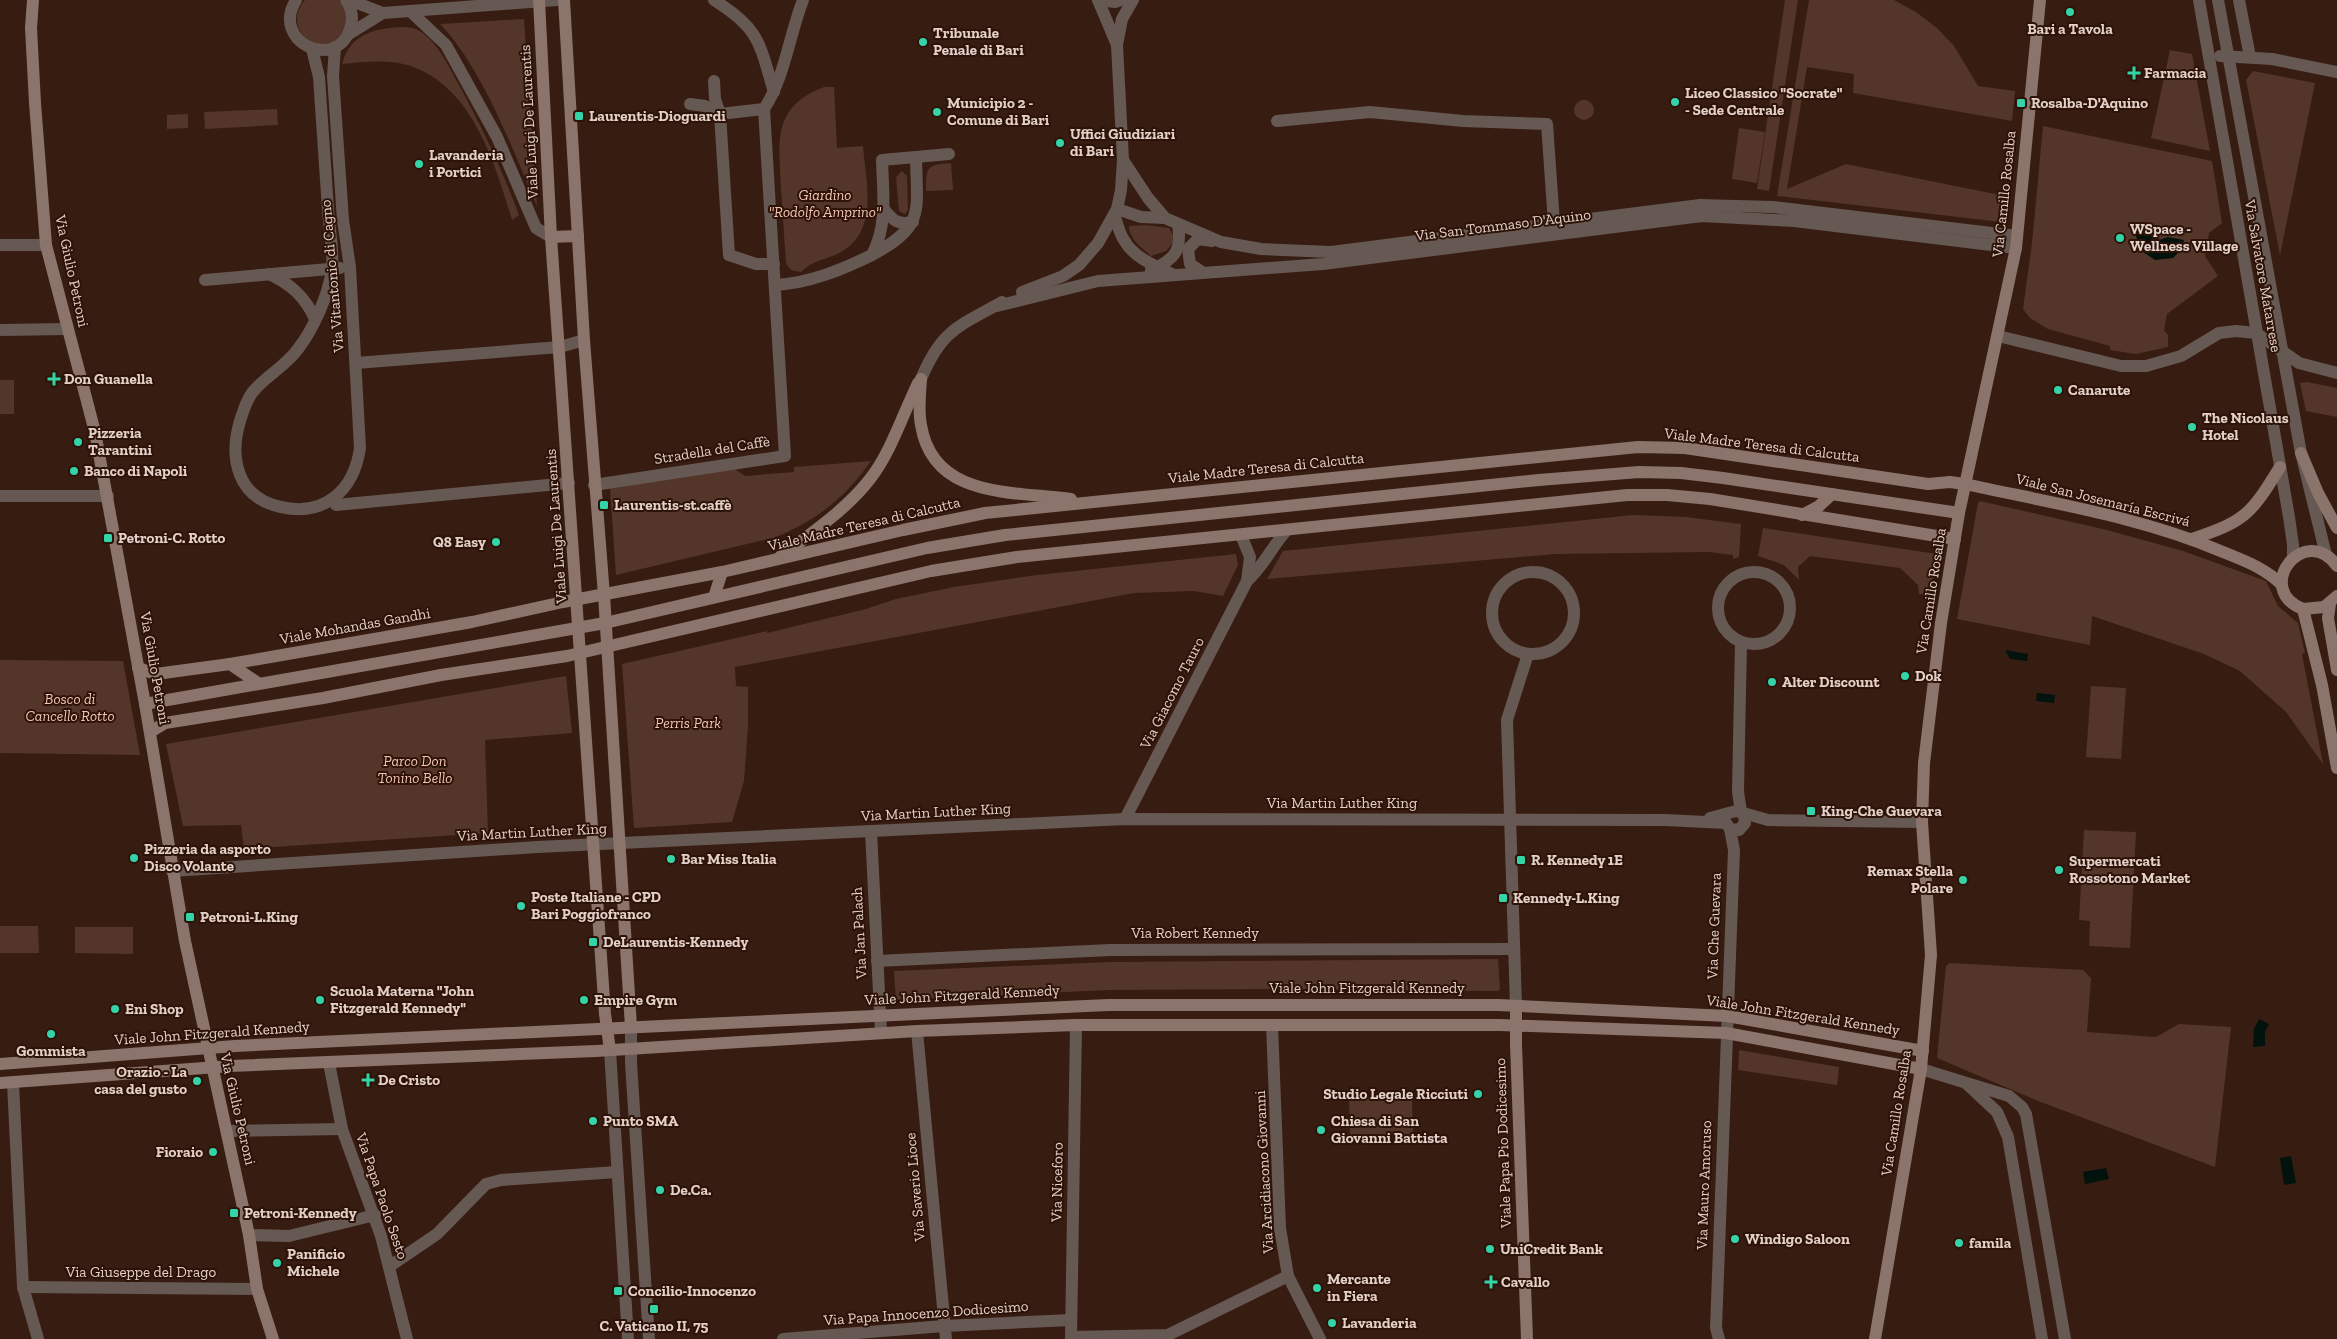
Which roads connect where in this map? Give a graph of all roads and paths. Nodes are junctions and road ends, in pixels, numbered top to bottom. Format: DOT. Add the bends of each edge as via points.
graph roads {
  1 [pos="33,0"];
  2 [pos="296,0"];
  3 [pos="347,0"];
  4 [pos="557,0"];
  5 [pos="564,0"];
  6 [pos="714,0"];
  7 [pos="803,0"];
  8 [pos="1098,0"];
  9 [pos="1121,0"];
  10 [pos="1133,0"];
  11 [pos="2040,0"];
  12 [pos="2199,0"];
  13 [pos="2218,0"];
  14 [pos="2239,0"];
  15 [pos="539,1"];
  16 [pos="410,11"];
  17 [pos="383,13"];
  18 [pos="1122,20"];
  19 [pos="348,34"];
  20 [pos="1117,45"];
  21 [pos="335,47"];
  22 [pos="312,49"];
  23 [pos="2227,56"];
  24 [pos="2250,57"];
  25 [pos="2210,58"];
  26 [pos="2337,72"];
  27 [pos="714,80"];
  28 [pos="774,93"];
  29 [pos="690,104"];
  30 [pos="764,109"];
  31 [pos="720,114"];
  32 [pos="1277,122"];
  33 [pos="948,154"];
  34 [pos="916,158"];
  35 [pos="1123,160"];
  36 [pos="884,209"];
  37 [pos="1116,211"];
  38 [pos="1165,218"];
  39 [pos="913,222"];
  40 [pos="1554,223"];
  41 [pos="1178,224"];
  42 [pos="578,236"];
  43 [pos="551,237"];
  44 [pos="1977,237"];
  45 [pos="1222,242"];
  46 [pos="2016,242"];
  47 [pos="0,245"];
  48 [pos="46,245"];
  49 [pos="872,255"];
  50 [pos="774,264"];
  51 [pos="350,267"];
  52 [pos="1157,267"];
  53 [pos="332,268"];
  54 [pos="1202,272"];
  55 [pos="269,274"];
  56 [pos="1172,274"];
  57 [pos="1133,278"];
  58 [pos="205,280"];
  59 [pos="775,285"];
  60 [pos="996,306"];
  61 [pos="315,319"];
  62 [pos="0,330"];
  63 [pos="67,330"];
  64 [pos="2256,333"];
  65 [pos="1998,336"];
  66 [pos="584,340"];
  67 [pos="560,347"];
  68 [pos="2282,351"];
  69 [pos="356,363"];
  70 [pos="2337,373"];
  71 [pos="921,379"];
  72 [pos="2301,453"];
  73 [pos="2280,467"];
  74 [pos="569,483"];
  75 [pos="594,484"];
  76 [pos="1965,484"];
  77 [pos="1832,494"];
  78 [pos="0,496"];
  79 [pos="108,496"];
  80 [pos="1090,502"];
  81 [pos="336,505"];
  82 [pos="1959,513"];
  83 [pos="1802,516"];
  84 [pos="2337,528"];
  85 [pos="1287,530"];
  86 [pos="1241,534"];
  87 [pos="1955,539"];
  88 [pos="2192,539"];
  89 [pos="2326,555"];
  90 [pos="776,560"];
  91 [pos="2290,560"];
  92 [pos="2259,566"];
  93 [pos="2337,566"];
  94 [pos="722,572"];
  95 [pos="1247,581"];
  96 [pos="2282,585"];
  97 [pos="604,596"];
  98 [pos="714,598"];
  99 [pos="2335,599"];
  100 [pos="577,600"];
  101 [pos="2303,609"];
  102 [pos="605,623"];
  103 [pos="579,627"];
  104 [pos="1741,642"];
  105 [pos="606,646"];
  106 [pos="452,649"];
  107 [pos="581,653"];
  108 [pos="1528,654"];
  109 [pos="230,664"];
  110 [pos="138,668"];
  111 [pos="2337,670"];
  112 [pos="441,675"];
  113 [pos="258,683"];
  114 [pos="145,704"];
  115 [pos="150,732"];
  116 [pos="2337,768"];
  117 [pos="1125,819"];
  118 [pos="1736,820"];
  119 [pos="1510,821"];
  120 [pos="1922,822"];
  121 [pos="871,831"];
  122 [pos="618,844"];
  123 [pos="593,845"];
  124 [pos="172,871"];
  125 [pos="1514,949"];
  126 [pos="877,961"];
  127 [pos="1271,1004"];
  128 [pos="1516,1006"];
  129 [pos="880,1015"];
  130 [pos="1727,1016"];
  131 [pos="1272,1025"];
  132 [pos="1076,1026"];
  133 [pos="1516,1026"];
  134 [pos="631,1027"];
  135 [pos="606,1028"];
  136 [pos="917,1031"];
  137 [pos="881,1033"];
  138 [pos="1726,1033"];
  139 [pos="208,1048"];
  140 [pos="610,1050"];
  141 [pos="631,1050"];
  142 [pos="1923,1051"];
  143 [pos="329,1063"];
  144 [pos="0,1064"];
  145 [pos="213,1068"];
  146 [pos="1921,1068"];
  147 [pos="0,1083"];
  148 [pos="13,1083"];
  149 [pos="1968,1084"];
  150 [pos="342,1129"];
  151 [pos="228,1131"];
  152 [pos="617,1172"];
  153 [pos="2037,1177"];
  154 [pos="2016,1180"];
  155 [pos="375,1215"];
  156 [pos="249,1235"];
  157 [pos="2050,1255"];
  158 [pos="2030,1259"];
  159 [pos="390,1266"];
  160 [pos="1288,1276"];
  161 [pos="24,1287"];
  162 [pos="257,1289"];
  163 [pos="1071,1320"];
  164 [pos="945,1333"];
  165 [pos="1169,1337"];
  166 [pos="1071,1338"];
  167 [pos="38,1339"];
  168 [pos="273,1339"];
  169 [pos="407,1339"];
  170 [pos="628,1339"];
  171 [pos="648,1339"];
  172 [pos="783,1339"];
  173 [pos="1320,1339"];
  174 [pos="1527,1339"];
  175 [pos="1719,1339"];
  176 [pos="1875,1339"];
  177 [pos="2042,1339"];
  178 [pos="2065,1339"];
  1 -- 48 [label="main road, Via Giulio Petroni" via="31,28"];
  2 -- 22 [label="street" via="291,10 291,29 303,45"];
  3 -- 17 [label="street"];
  3 -- 19 [label="street" via="352,15"];
  4 -- 15 [label="street"];
  5 -- 42 [label="main road"];
  6 -- 28 [label="street" via="742,19 756,37"];
  7 -- 28 [label="street"];
  8 -- 9 [label="street"];
  8 -- 20 [label="street"];
  9 -- 18 [label="street"];
  10 -- 18 [label="street"];
  11 -- 46 [label="main road, Via Camillo Rosalba"];
  12 -- 25 [label="street, Via Salvatore Matarrese"];
  13 -- 23 [label="street, Via Salvatore Matarrese"];
  14 -- 24 [label="street"];
  15 -- 16 [label="street"];
  15 -- 43 [label="main road, Viale Luigi De Laurentis"];
  16 -- 17 [label="street"];
  16 -- 43 [label="street" via="435,32 451,53 497,137 536,228"];
  17 -- 19 [label="street"];
  18 -- 20 [label="street"];
  19 -- 21 [label="street"];
  20 -- 35 [label="street"];
  21 -- 22 [label="street"];
  21 -- 51 [label="street, Via Vitantonio di Cagno" via="333,76 343,220"];
  22 -- 53 [label="street, Via Vitantonio di Cagno" via="319,77"];
  23 -- 24 [label="street"];
  23 -- 25 [label="street"];
  23 -- 68 [label="street, Via Salvatore Matarrese"];
  24 -- 26 [label="street"];
  25 -- 64 [label="street, Via Salvatore Matarrese"];
  27 -- 31 [label="street"];
  28 -- 30 [label="street"];
  29 -- 31 [label="street" via="705,106"];
  30 -- 31 [label="street"];
  30 -- 50 [label="street, Stradella del Caffè"];
  31 -- 50 [label="street" via="729,255 756,264"];
  32 -- 40 [label="street" via="1370,112 1463,121 1547,124"];
  33 -- 34 [label="street"];
  34 -- 36 [label="street" via="882,160"];
  34 -- 39 [label="street" via="917,208"];
  35 -- 37 [label="street"];
  35 -- 38 [label="street, Via San Tommaso D'Aquino"];
  36 -- 39 [label="street" via="892,220 902,224"];
  36 -- 49 [label="street" via="883,228"];
  37 -- 38 [label="street"];
  37 -- 52 [label="street" via="1124,240"];
  37 -- 60 [label="street" via="1098,243 1078,265 1063,276 1023,291"];
  38 -- 41 [label="street, Via San Tommaso D'Aquino"];
  39 -- 49 [label="street" via="901,236"];
  40 -- 44 [label="street, Via San Tommaso D'Aquino" via="1654,210 1735,205 1773,207"];
  40 -- 45 [label="street, Via San Tommaso D'Aquino" via="1331,252 1262,249"];
  41 -- 45 [label="street, Via San Tommaso D'Aquino"];
  41 -- 52 [label="street" via="1180,241 1176,253"];
  42 -- 43 [label="main road"];
  42 -- 66 [label="main road"];
  43 -- 67 [label="main road, Viale Luigi De Laurentis"];
  44 -- 46 [label="street, Via San Tommaso D'Aquino"];
  44 -- 54 [label="street, Via San Tommaso D'Aquino" via="1702,216 1323,264"];
  45 -- 54 [label="street" via="1198,239 1188,249 1190,264"];
  46 -- 65 [label="main road, Via Camillo Rosalba"];
  47 -- 48 [label="street"];
  48 -- 63 [label="main road, Via Giulio Petroni"];
  49 -- 59 [label="street" via="803,282"];
  50 -- 59 [label="street, Stradella del Caffè"];
  51 -- 53 [label="street"];
  51 -- 69 [label="street, Via Vitantonio di Cagno"];
  52 -- 56 [label="street"];
  52 -- 57 [label="street"];
  53 -- 55 [label="street"];
  53 -- 61 [label="street"];
  54 -- 56 [label="street, Via San Tommaso D'Aquino"];
  55 -- 58 [label="street"];
  55 -- 61 [label="street" via="294,288 305,299"];
  56 -- 57 [label="street, Via San Tommaso D'Aquino"];
  57 -- 60 [label="street, Via San Tommaso D'Aquino" via="1075,286"];
  59 -- 75 [label="street, Stradella del Caffè" via="785,456"];
  60 -- 71 [label="street" via="967,320 946,336 929,360"];
  61 -- 69 [label="street" via="288,362 252,392 242,415 234,446 241,477 250,491 280,507 298,509 314,507 342,492 353,476 360,448"];
  62 -- 63 [label="street"];
  63 -- 79 [label="main road, Via Giulio Petroni" via="88,401"];
  64 -- 65 [label="street" via="2218,333 2170,360 2146,366 2120,366"];
  64 -- 68 [label="street"];
  64 -- 73 [label="street, Via Salvatore Matarrese"];
  65 -- 76 [label="main road, Via Camillo Rosalba"];
  66 -- 67 [label="street, Via Vitantonio di Cagno"];
  66 -- 75 [label="main road"];
  67 -- 69 [label="street, Via Vitantonio di Cagno"];
  67 -- 74 [label="main road, Viale Luigi De Laurentis"];
  68 -- 70 [label="street" via="2304,365"];
  68 -- 72 [label="street, Via Salvatore Matarrese"];
  71 -- 80 [label="main road" via="919,411 923,437 945,472 974,486 994,491"];
  71 -- 90 [label="main road" via="871,478 852,500"];
  72 -- 84 [label="main road"];
  72 -- 89 [label="street, Via Salvatore Matarrese"];
  73 -- 88 [label="main road" via="2250,512 2227,527"];
  73 -- 91 [label="street, Via Salvatore Matarrese" via="2293,545"];
  74 -- 81 [label="street"];
  74 -- 100 [label="main road, Viale Luigi De Laurentis"];
  75 -- 97 [label="main road"];
  76 -- 80 [label="main road, Viale Madre Teresa di Calcutta" via="1928,484 1685,448 1638,447"];
  76 -- 82 [label="main road, Via Camillo Rosalba"];
  76 -- 88 [label="main road, Viale San Josemaría Escrivá" via="2141,523"];
  77 -- 82 [label="main road"];
  77 -- 83 [label="main road"];
  77 -- 98 [label="main road" via="1681,473 1614,473 1005,535 926,548"];
  78 -- 79 [label="street"];
  79 -- 110 [label="main road, Via Giulio Petroni"];
  80 -- 90 [label="main road, Viale Madre Teresa di Calcutta" via="985,514"];
  82 -- 87 [label="main road, Via Camillo Rosalba"];
  83 -- 85 [label="main road" via="1787,510 1710,499 1627,495"];
  83 -- 87 [label="main road"];
  85 -- 86 [label="main road"];
  85 -- 95 [label="street, Via Giacomo Tauro" via="1259,570"];
  86 -- 95 [label="street, Via Giacomo Tauro" via="1250,557"];
  86 -- 105 [label="main road" via="978,563"];
  87 -- 120 [label="main road, Via Camillo Rosalba" via="1924,763"];
  88 -- 92 [label="main road, Viale San Josemaría Escrivá"];
  89 -- 91 [label="main road" via="2313,551"];
  89 -- 93 [label="main road"];
  90 -- 94 [label="main road, Viale Madre Teresa di Calcutta"];
  91 -- 92 [label="main road" via="2275,567"];
  91 -- 96 [label="main road" via="2284,570"];
  92 -- 96 [label="main road"];
  94 -- 97 [label="main road, Viale Madre Teresa di Calcutta"];
  94 -- 98 [label="main road"];
  95 -- 117 [label="street, Via Giacomo Tauro"];
  96 -- 101 [label="main road" via="2287,598"];
  97 -- 100 [label="main road, Viale Madre Teresa di Calcutta"];
  97 -- 102 [label="main road"];
  98 -- 102 [label="main road"];
  99 -- 101 [label="main road" via="2318,610"];
  99 -- 111 [label="main road" via="2328,618"];
  100 -- 103 [label="main road, Viale Luigi De Laurentis"];
  100 -- 109 [label="main road, Viale Mohandas Gandhi" via="472,622"];
  101 -- 116 [label="main road"];
  102 -- 103 [label="main road"];
  102 -- 105 [label="main road"];
  103 -- 106 [label="main road"];
  103 -- 107 [label="main road, Viale Luigi De Laurentis"];
  104 -- 104 [label="street" via="1768,642 1781,633 1788,622 1790,600 1775,578 1746,572 1725,586 1717,608 1719,618 1724,629"];
  104 -- 118 [label="street, Via Che Guevara"];
  105 -- 107 [label="main road"];
  105 -- 122 [label="main road"];
  106 -- 112 [label="main road"];
  106 -- 113 [label="main road"];
  107 -- 112 [label="main road"];
  107 -- 123 [label="main road, Viale Luigi De Laurentis"];
  108 -- 108 [label="street" via="1547,652 1559,645 1572,626 1574,605 1567,589 1548,575 1534,572 1512,578 1504,584 1495,595 1491,612 1496,634 1503,642"];
  108 -- 119 [label="street" via="1507,720"];
  109 -- 110 [label="main road, Viale Mohandas Gandhi" via="156,674"];
  109 -- 113 [label="main road"];
  110 -- 114 [label="main road, Via Giulio Petroni"];
  112 -- 115 [label="main road" via="165,724"];
  113 -- 114 [label="main road"];
  114 -- 115 [label="main road, Via Giulio Petroni"];
  115 -- 124 [label="main road, Via Giulio Petroni"];
  117 -- 119 [label="street, Via Martin Luther King"];
  117 -- 121 [label="street, Via Martin Luther King"];
  118 -- 119 [label="street, Via Martin Luther King"];
  118 -- 120 [label="street, Via Martin Luther King"];
  118 -- 130 [label="street, Via Che Guevara"];
  119 -- 125 [label="street"];
  120 -- 142 [label="main road, Via Camillo Rosalba" via="1931,955"];
  121 -- 122 [label="street, Via Martin Luther King"];
  121 -- 126 [label="street, Via Jan Palach"];
  122 -- 123 [label="street, Via Martin Luther King"];
  122 -- 134 [label="main road"];
  123 -- 124 [label="street, Via Martin Luther King"];
  123 -- 135 [label="main road, Viale Luigi De Laurentis"];
  124 -- 139 [label="main road, Via Giulio Petroni"];
  125 -- 126 [label="street, Via Robert Kennedy" via="1110,950"];
  125 -- 128 [label="street"];
  126 -- 129 [label="street, Via Jan Palach"];
  127 -- 128 [label="main road, Viale John Fitzgerald Kennedy"];
  127 -- 129 [label="main road, Viale John Fitzgerald Kennedy" via="1108,1005"];
  127 -- 131 [label="main road"];
  128 -- 130 [label="main road, Viale John Fitzgerald Kennedy"];
  128 -- 133 [label="main road, Viale Papa Pio Dodicesimo"];
  129 -- 134 [label="main road, Viale John Fitzgerald Kennedy"];
  129 -- 137 [label="street, Via Jan Palach"];
  130 -- 138 [label="street, Via Che Guevara"];
  130 -- 142 [label="main road, Viale John Fitzgerald Kennedy"];
  131 -- 132 [label="main road, Viale John Fitzgerald Kennedy"];
  131 -- 133 [label="main road, Viale John Fitzgerald Kennedy"];
  131 -- 160 [label="street, Via Arcidiacono Giovanni" via="1280,1228"];
  132 -- 136 [label="main road, Viale John Fitzgerald Kennedy"];
  132 -- 163 [label="street, Via Niceforo"];
  133 -- 138 [label="main road, Viale John Fitzgerald Kennedy"];
  133 -- 174 [label="main road, Viale Papa Pio Dodicesimo"];
  134 -- 135 [label="main road, Viale John Fitzgerald Kennedy"];
  134 -- 141 [label="street"];
  135 -- 139 [label="main road, Viale John Fitzgerald Kennedy"];
  135 -- 140 [label="main road, Viale Luigi De Laurentis"];
  136 -- 137 [label="main road, Viale John Fitzgerald Kennedy"];
  136 -- 164 [label="street, Via Saverio Lioce"];
  137 -- 141 [label="main road, Viale John Fitzgerald Kennedy"];
  138 -- 146 [label="main road, Viale John Fitzgerald Kennedy"];
  138 -- 175 [label="street, Via Mauro Amoruso" via="1716,1328"];
  139 -- 144 [label="main road, Viale John Fitzgerald Kennedy"];
  139 -- 145 [label="main road, Via Giulio Petroni"];
  140 -- 141 [label="main road, Viale John Fitzgerald Kennedy"];
  140 -- 143 [label="main road, Viale John Fitzgerald Kennedy"];
  140 -- 152 [label="street"];
  141 -- 171 [label="street"];
  142 -- 146 [label="main road, Via Camillo Rosalba"];
  143 -- 145 [label="main road, Viale John Fitzgerald Kennedy"];
  143 -- 150 [label="street, Via Papa Paolo Sesto"];
  145 -- 148 [label="main road, Viale John Fitzgerald Kennedy"];
  145 -- 151 [label="main road, Via Giulio Petroni"];
  146 -- 149 [label="street"];
  146 -- 176 [label="main road, Via Camillo Rosalba"];
  147 -- 148 [label="main road, Viale John Fitzgerald Kennedy"];
  148 -- 161 [label="street"];
  149 -- 153 [label="street" via="2009,1096 2022,1107 2028,1120"];
  149 -- 154 [label="street" via="1996,1112 2008,1137"];
  150 -- 151 [label="street"];
  150 -- 155 [label="street, Via Papa Paolo Sesto"];
  151 -- 156 [label="main road, Via Giulio Petroni"];
  152 -- 159 [label="street" via="501,1180 486,1184 436,1234"];
  152 -- 170 [label="street"];
  153 -- 154 [label="street"];
  153 -- 157 [label="street"];
  154 -- 158 [label="street"];
  155 -- 156 [label="street" via="288,1236"];
  155 -- 159 [label="street, Via Papa Paolo Sesto"];
  156 -- 162 [label="main road, Via Giulio Petroni"];
  157 -- 158 [label="street"];
  157 -- 178 [label="street"];
  158 -- 177 [label="street"];
  159 -- 169 [label="street, Via Papa Paolo Sesto"];
  160 -- 165 [label="street"];
  160 -- 173 [label="street, Via Arcidiacono Giovanni"];
  161 -- 162 [label="street, Via Giuseppe del Drago"];
  161 -- 167 [label="street"];
  162 -- 168 [label="main road, Via Giulio Petroni"];
  163 -- 164 [label="street, Via Papa Innocenzo Dodicesimo"];
  163 -- 166 [label="street, Via Niceforo"];
  164 -- 172 [label="street, Via Papa Innocenzo Dodicesimo"];
  165 -- 166 [label="street"];
}
